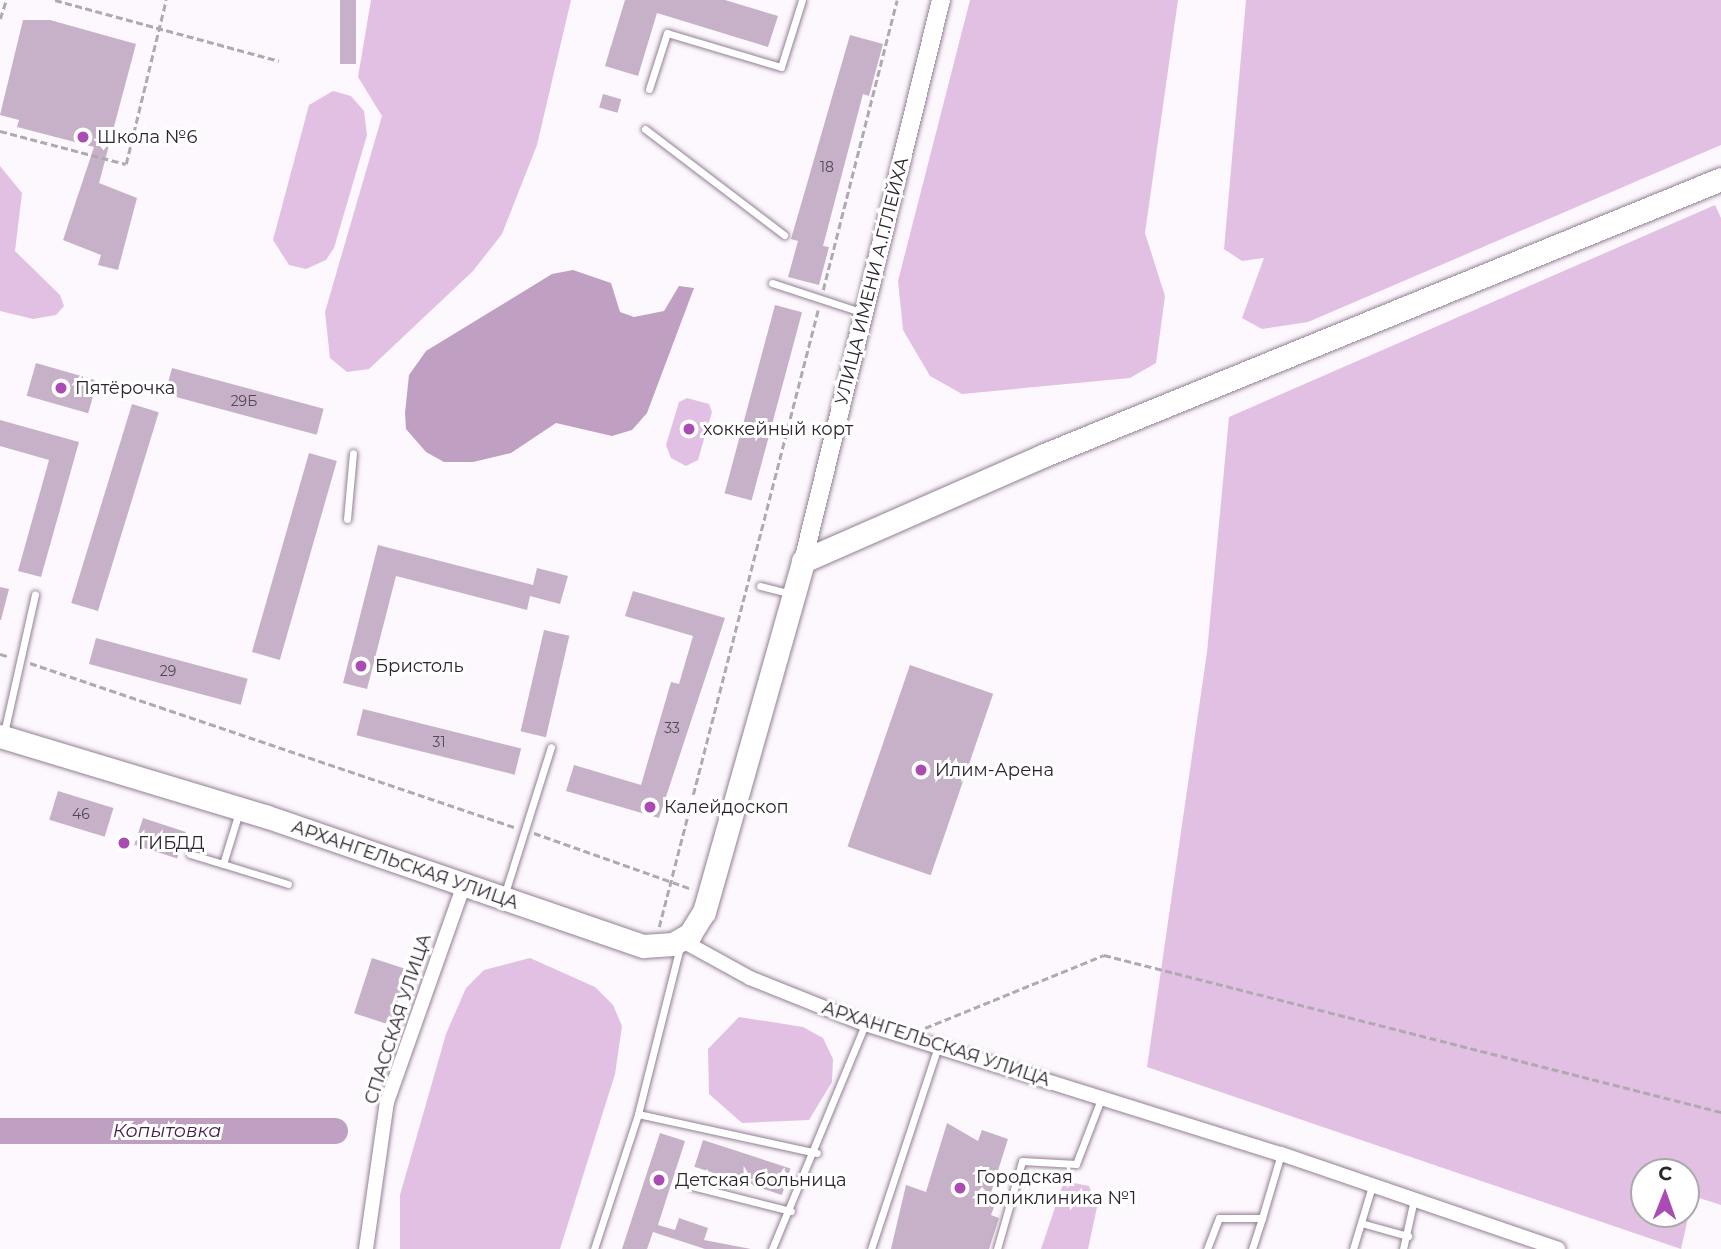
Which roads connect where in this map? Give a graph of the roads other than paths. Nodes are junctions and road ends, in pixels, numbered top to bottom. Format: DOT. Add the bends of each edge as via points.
graph roads {
  1 [pos="802,0"];
  2 [pos="941,0"];
  3 [pos="649,89"];
  4 [pos="645,129"];
  5 [pos="1721,179"];
  6 [pos="784,234"];
  7 [pos="772,283"];
  8 [pos="864,313"];
  9 [pos="354,453"];
  10 [pos="347,519"];
  11 [pos="803,561"];
  12 [pos="760,586"];
  13 [pos="35,594"];
  14 [pos="794,595"];
  15 [pos="1,736"];
  16 [pos="551,747"];
  17 [pos="240,808"];
  18 [pos="190,854"];
  19 [pos="223,864"];
  20 [pos="288,884"];
  21 [pos="463,887"];
  22 [pos="503,899"];
  23 [pos="681,940"];
  24 [pos="865,1024"];
  25 [pos="939,1044"];
  26 [pos="1101,1099"];
  27 [pos="638,1114"];
  28 [pos="817,1153"];
  29 [pos="1281,1154"];
  30 [pos="1373,1185"];
  31 [pos="692,1186"];
  32 [pos="1414,1199"];
  33 [pos="790,1212"];
  34 [pos="1262,1218"];
  35 [pos="1361,1223"];
  36 [pos="1408,1236"];
  37 [pos="366,1249"];
  38 [pos="594,1249"];
  39 [pos="772,1249"];
  40 [pos="871,1249"];
  41 [pos="997,1249"];
  42 [pos="1207,1249"];
  43 [pos="1252,1249"];
  44 [pos="1353,1249"];
  45 [pos="1403,1249"];
  46 [pos="1558,1249"];
  1 -- 3 [label="lane" via="781,67 667,33"];
  2 -- 8 [label="street, УЛИЦА ИМЕНИ А.Г.ГЛЕЙХА"];
  4 -- 6 [label="lane"];
  5 -- 11 [label="main road" via="1042,456"];
  7 -- 8 [label="lane"];
  8 -- 11 [label="street, УЛИЦА ИМЕНИ А.Г.ГЛЕЙХА"];
  9 -- 10 [label="lane"];
  11 -- 14 [label="main road"];
  12 -- 14 [label="lane"];
  13 -- 15 [label="lane"];
  14 -- 23 [label="main road" via="709,895 700,921"];
  15 -- 17 [label="main road, АРХАНГЕЛЬСКАЯ УЛИЦА"];
  16 -- 22 [label="lane"];
  17 -- 19 [label="lane"];
  17 -- 21 [label="main road, АРХАНГЕЛЬСКАЯ УЛИЦА"];
  18 -- 19 [label="lane"];
  19 -- 20 [label="lane"];
  21 -- 22 [label="main road, АРХАНГЕЛЬСКАЯ УЛИЦА"];
  21 -- 37 [label="street, СПАССКАЯ УЛИЦА" via="387,1102"];
  22 -- 23 [label="main road, АРХАНГЕЛЬСКАЯ УЛИЦА" via="653,947"];
  23 -- 24 [label="street, АРХАНГЕЛЬСКАЯ УЛИЦА" via="750,978"];
  23 -- 27 [label="lane"];
  24 -- 25 [label="street, АРХАНГЕЛЬСКАЯ УЛИЦА"];
  24 -- 28 [label="lane"];
  25 -- 26 [label="street, АРХАНГЕЛЬСКАЯ УЛИЦА"];
  25 -- 40 [label="lane"];
  26 -- 29 [label="street, АРХАНГЕЛЬСКАЯ УЛИЦА"];
  26 -- 41 [label="lane" via="1076,1164 1022,1161"];
  27 -- 28 [label="lane"];
  27 -- 38 [label="lane"];
  28 -- 33 [label="lane"];
  29 -- 30 [label="street, АРХАНГЕЛЬСКАЯ УЛИЦА"];
  29 -- 34 [label="lane"];
  30 -- 32 [label="street, АРХАНГЕЛЬСКАЯ УЛИЦА"];
  30 -- 35 [label="lane"];
  31 -- 33 [label="lane"];
  32 -- 36 [label="lane"];
  32 -- 46 [label="street, АРХАНГЕЛЬСКАЯ УЛИЦА"];
  33 -- 39 [label="lane"];
  34 -- 42 [label="lane" via="1219,1219"];
  34 -- 43 [label="lane"];
  35 -- 36 [label="lane"];
  35 -- 44 [label="lane"];
  36 -- 45 [label="lane"];
}
